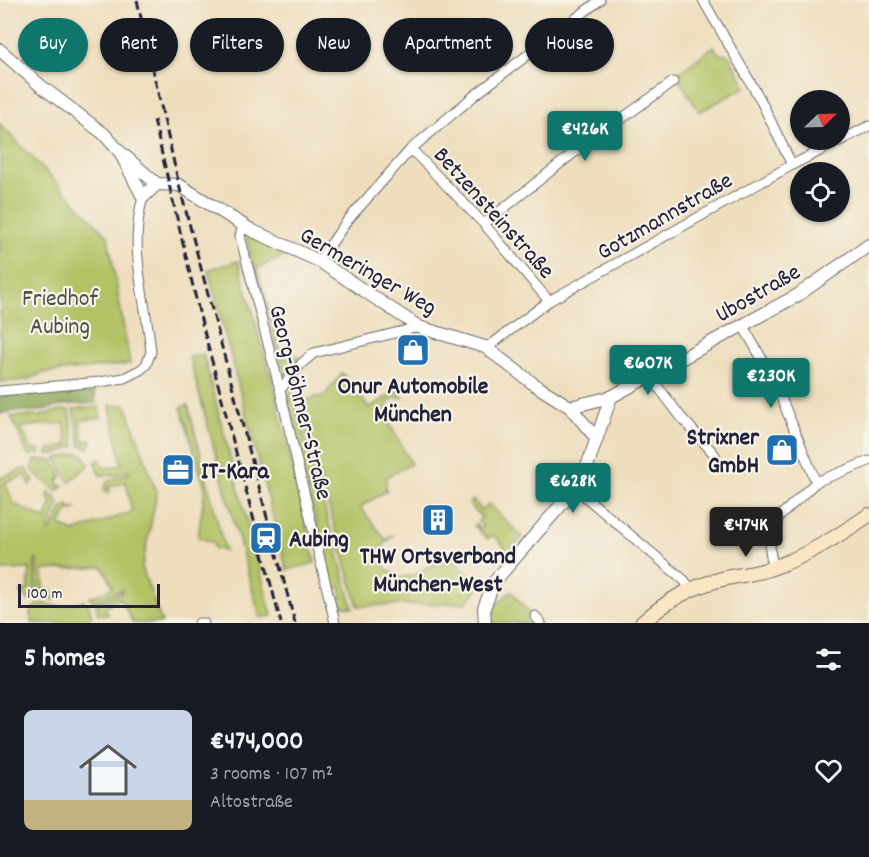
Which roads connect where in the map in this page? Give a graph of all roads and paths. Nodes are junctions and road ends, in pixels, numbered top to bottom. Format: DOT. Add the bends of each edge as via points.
graph roads {
  1 [pos="600,0"];
  2 [pos="703,0"];
  3 [pos="0,50"];
  4 [pos="673,82"];
  5 [pos="869,126"];
  6 [pos="411,148"];
  7 [pos="119,151"];
  8 [pos="791,162"];
  9 [pos="798,162"];
  10 [pos="790,166"];
  11 [pos="156,184"];
  12 [pos="143,197"];
  13 [pos="484,224"];
  14 [pos="243,226"];
  15 [pos="869,245"];
  16 [pos="319,261"];
  17 [pos="549,302"];
  18 [pos="743,326"];
  19 [pos="419,327"];
  20 [pos="485,347"];
  21 [pos="649,375"];
  22 [pos="280,390"];
  23 [pos="0,391"];
  24 [pos="611,397"];
  25 [pos="570,407"];
  26 [pos="596,438"];
  27 [pos="715,455"];
  28 [pos="869,461"];
  29 [pos="816,482"];
  30 [pos="576,489"];
  31 [pos="869,515"];
  32 [pos="773,567"];
  33 [pos="689,589"];
  34 [pos="199,623"];
  35 [pos="204,623"];
  36 [pos="335,623"];
  37 [pos="485,623"];
  38 [pos="642,623"];
  1 -- 6 [label="street"];
  2 -- 8 [label="street" via="760,99"];
  3 -- 7 [label="street" via="104,134"];
  4 -- 13 [label="street"];
  5 -- 9 [label="street, Gotzmannstraße"];
  6 -- 13 [label="street, Betzensteinstraße"];
  6 -- 16 [label="street" via="347,221"];
  7 -- 11 [label="street"];
  7 -- 12 [label="street"];
  10 -- 17 [label="street, Gotzmannstraße"];
  11 -- 12 [label="street"];
  11 -- 14 [label="street, Germeringer Weg" via="179,185"];
  12 -- 23 [label="street" via="137,218 137,256 151,352 146,365 131,376 100,382"];
  13 -- 17 [label="street, Betzensteinstraße"];
  14 -- 16 [label="street, Germeringer Weg"];
  14 -- 22 [label="street, Georg-Böhmer-Straße" via="240,236"];
  15 -- 18 [label="street, Ubostraße" via="798,295"];
  16 -- 19 [label="street, Germeringer Weg"];
  17 -- 20 [label="street, Gotzmannstraße"];
  18 -- 21 [label="street, Ubostraße"];
  18 -- 29 [label="street" via="780,395"];
  19 -- 20 [label="street, Germeringer Weg"];
  19 -- 22 [label="street" via="314,353"];
  20 -- 25 [label="street, Germeringer Weg"];
  21 -- 24 [label="street, Ubostraße"];
  21 -- 27 [label="street"];
  22 -- 36 [label="street, Georg-Böhmer-Straße"];
  24 -- 25 [label="street"];
  24 -- 26 [label="street"];
  25 -- 26 [label="street, Germeringer Weg"];
  26 -- 30 [label="street"];
  28 -- 29 [label="street"];
  29 -- 32 [label="street" via="775,524 770,550"];
  30 -- 33 [label="street" via="685,581"];
  30 -- 37 [label="street" via="494,582 484,608"];
  31 -- 32 [label="main road" via="805,555"];
  32 -- 33 [label="main road"];
  33 -- 38 [label="main road"];
  34 -- 35 [label="street"];
}
